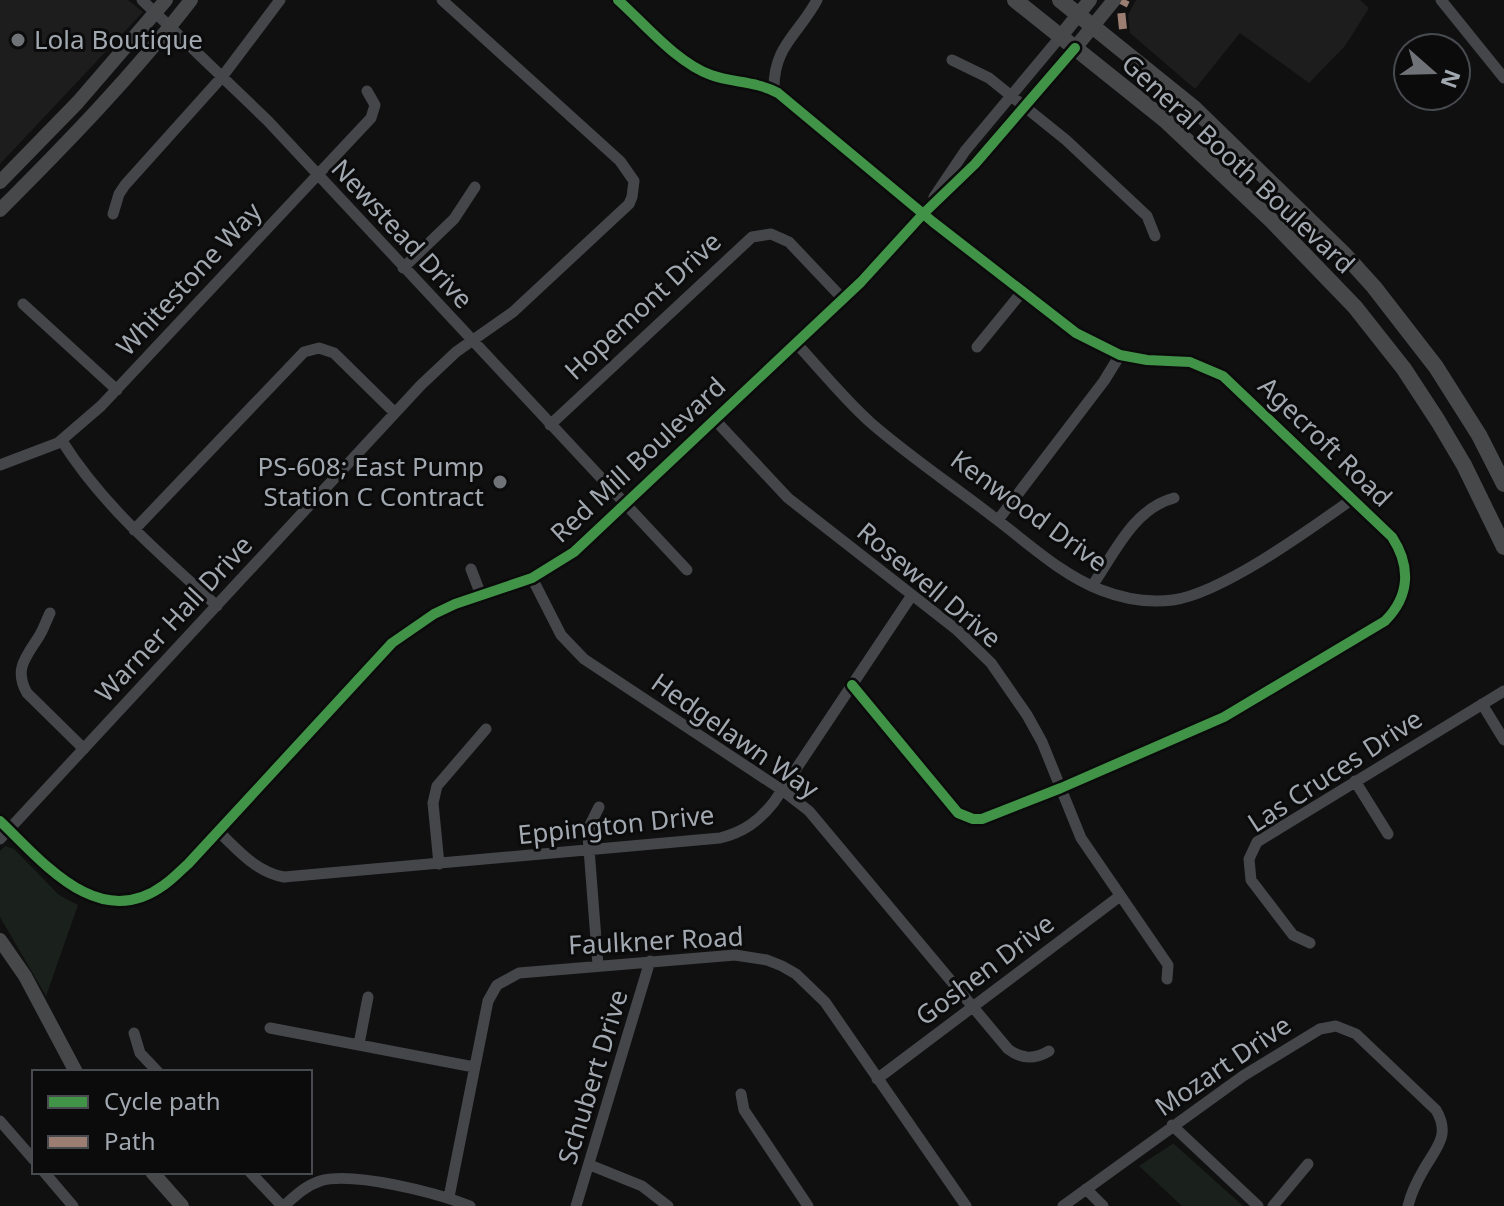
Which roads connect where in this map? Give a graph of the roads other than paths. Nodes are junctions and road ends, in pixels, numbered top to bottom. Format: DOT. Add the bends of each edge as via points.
graph roads {
  1 [pos="142,0"];
  2 [pos="191,0"];
  3 [pos="280,0"];
  4 [pos="442,0"];
  5 [pos="618,0"];
  6 [pos="817,0"];
  7 [pos="1015,0"];
  8 [pos="1060,0"];
  9 [pos="1090,0"];
  10 [pos="1114,0"];
  11 [pos="1442,0"];
  12 [pos="162,6"];
  13 [pos="1079,15"];
  14 [pos="171,26"];
  15 [pos="1093,26"];
  16 [pos="1061,36"];
  17 [pos="1075,48"];
  18 [pos="952,60"];
  19 [pos="222,77"];
  20 [pos="1504,78"];
  21 [pos="774,90"];
  22 [pos="367,91"];
  23 [pos="1012,96"];
  24 [pos="1025,106"];
  25 [pos="316,174"];
  26 [pos="0,182"];
  27 [pos="475,187"];
  28 [pos="0,210"];
  29 [pos="113,214"];
  30 [pos="923,214"];
  31 [pos="1155,236"];
  32 [pos="403,268"];
  33 [pos="1022,292"];
  34 [pos="843,299"];
  35 [pos="23,304"];
  36 [pos="472,340"];
  37 [pos="796,343"];
  38 [pos="977,347"];
  39 [pos="1120,355"];
  40 [pos="117,390"];
  41 [pos="395,413"];
  42 [pos="715,420"];
  43 [pos="550,425"];
  44 [pos="62,441"];
  45 [pos="0,465"];
  46 [pos="1504,484"];
  47 [pos="1174,498"];
  48 [pos="1351,500"];
  49 [pos="624,504"];
  50 [pos="998,520"];
  51 [pos="134,530"];
  52 [pos="1504,547"];
  53 [pos="471,569"];
  54 [pos="687,570"];
  55 [pos="532,578"];
  56 [pos="1092,586"];
  57 [pos="481,595"];
  58 [pos="912,595"];
  59 [pos="217,606"];
  60 [pos="50,613"];
  61 [pos="852,685"];
  62 [pos="1504,691"];
  63 [pos="1482,704"];
  64 [pos="486,729"];
  65 [pos="1504,740"];
  66 [pos="84,749"];
  67 [pos="1355,781"];
  68 [pos="1061,788"];
  69 [pos="782,790"];
  70 [pos="599,807"];
  71 [pos="5,825"];
  72 [pos="218,831"];
  73 [pos="1388,834"];
  74 [pos="0,839"];
  75 [pos="590,851"];
  76 [pos="439,864"];
  77 [pos="1120,896"];
  78 [pos="0,940"];
  79 [pos="1310,943"];
  80 [pos="650,961"];
  81 [pos="598,965"];
  82 [pos="1167,979"];
  83 [pos="368,997"];
  84 [pos="972,1007"];
  85 [pos="270,1028"];
  86 [pos="134,1033"];
  87 [pos="359,1044"];
  88 [pos="1049,1051"];
  89 [pos="474,1067"];
  90 [pos="75,1070"];
  91 [pos="156,1070"];
  92 [pos="877,1079"];
  93 [pos="741,1094"];
  94 [pos="0,1121"];
  95 [pos="1172,1125"];
  96 [pos="32,1158"];
  97 [pos="1308,1164"];
  98 [pos="590,1165"];
  99 [pos="46,1174"];
  100 [pos="154,1174"];
  101 [pos="252,1174"];
  102 [pos="1086,1189"];
  103 [pos="449,1197"];
  104 [pos="73,1206"];
  105 [pos="182,1206"];
  106 [pos="283,1206"];
  107 [pos="470,1206"];
  108 [pos="576,1206"];
  109 [pos="668,1206"];
  110 [pos="808,1206"];
  111 [pos="966,1206"];
  112 [pos="1063,1206"];
  113 [pos="1103,1206"];
  114 [pos="1258,1206"];
  115 [pos="1273,1206"];
  116 [pos="1408,1206"];
  1 -- 12 [label="street, Newstead Drive"];
  2 -- 14 [label="main road"];
  3 -- 19 [label="street"];
  4 -- 36 [label="street, Warner Hall Drive" via="620,161 634,181 629,204 513,312"];
  5 -- 21 [label="street, Agecroft Road" via="697,69"];
  6 -- 21 [label="street" via="784,45"];
  7 -- 16 [label="highway, General Booth Boulevard"];
  8 -- 13 [label="highway, General Booth Boulevard"];
  9 -- 13 [label="main road"];
  10 -- 15 [label="main road"];
  11 -- 20 [label="street"];
  12 -- 14 [label="street, Newstead Drive"];
  12 -- 26 [label="main road"];
  13 -- 15 [label="highway, General Booth Boulevard"];
  13 -- 16 [label="main road"];
  14 -- 19 [label="street, Newstead Drive"];
  14 -- 28 [label="main road"];
  15 -- 17 [label="main road"];
  15 -- 46 [label="highway, General Booth Boulevard" via="1205,118 1374,287 1436,367"];
  16 -- 17 [label="highway, General Booth Boulevard"];
  16 -- 23 [label="street, Red Mill Boulevard"];
  17 -- 24 [label="street, Red Mill Boulevard"];
  17 -- 52 [label="highway, General Booth Boulevard" via="1175,130 1355,307 1438,421"];
  18 -- 23 [label="street"];
  19 -- 25 [label="street, Newstead Drive"];
  19 -- 29 [label="street" via="125,185"];
  21 -- 30 [label="street, Agecroft Road"];
  22 -- 25 [label="street, Whitestone Way" via="375,105 371,118"];
  23 -- 24 [label="street"];
  23 -- 30 [label="street, Red Mill Boulevard" via="965,151"];
  24 -- 30 [label="street, Red Mill Boulevard"];
  24 -- 31 [label="street" via="1147,216"];
  25 -- 32 [label="street, Newstead Drive"];
  25 -- 40 [label="street, Whitestone Way"];
  27 -- 32 [label="street" via="454,219"];
  30 -- 33 [label="street, Agecroft Road"];
  30 -- 34 [label="street, Red Mill Boulevard"];
  32 -- 36 [label="street, Newstead Drive"];
  33 -- 38 [label="street"];
  33 -- 39 [label="street, Agecroft Road" via="1076,333"];
  34 -- 37 [label="street, Red Mill Boulevard"];
  34 -- 43 [label="street, Hopemont Drive" via="789,242 771,234 752,237"];
  35 -- 40 [label="street"];
  36 -- 41 [label="street, Warner Hall Drive"];
  36 -- 43 [label="street, Newstead Drive"];
  37 -- 42 [label="street, Red Mill Boulevard"];
  37 -- 50 [label="street, Kenwood Drive" via="874,425"];
  39 -- 48 [label="street, Agecroft Road" via="1190,362 1216,372"];
  39 -- 50 [label="street"];
  40 -- 44 [label="street, Whitestone Way"];
  41 -- 51 [label="street" via="334,353 319,348 304,352"];
  41 -- 59 [label="street, Warner Hall Drive"];
  42 -- 49 [label="street, Red Mill Boulevard"];
  42 -- 58 [label="street, Rosewell Drive" via="788,498"];
  43 -- 49 [label="street, Newstead Drive"];
  44 -- 45 [label="street, Whitestone Way"];
  44 -- 51 [label="street" via="94,488"];
  47 -- 56 [label="street" via="1144,513"];
  48 -- 56 [label="street, Kenwood Drive" via="1195,595 1139,600"];
  48 -- 68 [label="street, Agecroft Road" via="1392,537 1404,559 1404,592 1385,621 1224,717"];
  49 -- 54 [label="street, Newstead Drive"];
  49 -- 55 [label="street, Red Mill Boulevard" via="574,552"];
  50 -- 56 [label="street, Kenwood Drive"];
  51 -- 59 [label="street"];
  53 -- 57 [label="street"];
  55 -- 57 [label="street, Red Mill Boulevard"];
  55 -- 69 [label="street, Hedgelawn Way" via="561,635 584,659"];
  57 -- 72 [label="street, Red Mill Boulevard" via="434,614 392,643"];
  58 -- 61 [label="street, Eppington Drive"];
  58 -- 68 [label="street, Rosewell Drive" via="991,663 1027,715"];
  59 -- 66 [label="street, Warner Hall Drive"];
  60 -- 66 [label="street" via="20,667 22,684"];
  61 -- 68 [label="street, Agecroft Road" via="965,817 989,817"];
  61 -- 69 [label="street, Eppington Drive"];
  62 -- 63 [label="street, Las Cruces Drive"];
  63 -- 65 [label="street"];
  63 -- 67 [label="street, Las Cruces Drive"];
  64 -- 76 [label="street" via="437,786 433,803"];
  66 -- 71 [label="street, Warner Hall Drive"];
  67 -- 73 [label="street"];
  67 -- 79 [label="street, Las Cruces Drive" via="1264,836 1249,859 1255,888 1293,935"];
  68 -- 77 [label="street, Rosewell Drive" via="1081,838"];
  69 -- 75 [label="street, Eppington Drive" via="757,821 734,834"];
  69 -- 84 [label="street, Hedgelawn Way" via="809,811"];
  70 -- 75 [label="street" via="590,825"];
  71 -- 72 [label="street, Red Mill Boulevard" via="73,888 111,900 139,897 164,885"];
  71 -- 74 [label="street, Warner Hall Drive"];
  72 -- 76 [label="street, Eppington Drive" via="255,865 284,877"];
  75 -- 76 [label="street, Eppington Drive"];
  75 -- 81 [label="street"];
  77 -- 82 [label="street, Rosewell Drive" via="1168,965"];
  77 -- 84 [label="street, Goshen Drive"];
  78 -- 90 [label="main road"];
  80 -- 81 [label="street, Faulkner Road"];
  80 -- 92 [label="street, Faulkner Road" via="735,955 782,966 825,1002"];
  80 -- 98 [label="street, Schubert Drive"];
  81 -- 89 [label="street, Faulkner Road" via="519,973 503,980 488,1001"];
  83 -- 87 [label="street"];
  84 -- 88 [label="street, Hedgelawn Way" via="1011,1052 1028,1058"];
  84 -- 92 [label="street, Goshen Drive"];
  85 -- 87 [label="street"];
  86 -- 91 [label="street" via="140,1053"];
  87 -- 89 [label="street"];
  89 -- 103 [label="street, Faulkner Road"];
  92 -- 111 [label="street, Faulkner Road"];
  93 -- 110 [label="street" via="744,1110"];
  94 -- 96 [label="street"];
  95 -- 102 [label="street, Mozart Drive"];
  95 -- 114 [label="street"];
  95 -- 116 [label="street, Mozart Drive" via="1300,1039 1320,1029 1343,1028 1356,1034 1440,1117 1442,1141"];
  97 -- 115 [label="street"];
  98 -- 108 [label="street, Schubert Drive"];
  98 -- 109 [label="street" via="642,1186"];
  99 -- 104 [label="street"];
  100 -- 105 [label="main road"];
  101 -- 106 [label="street"];
  102 -- 112 [label="street, Mozart Drive"];
  102 -- 113 [label="street"];
  103 -- 106 [label="street" via="336,1178 312,1184"];
  103 -- 107 [label="street"];
}
